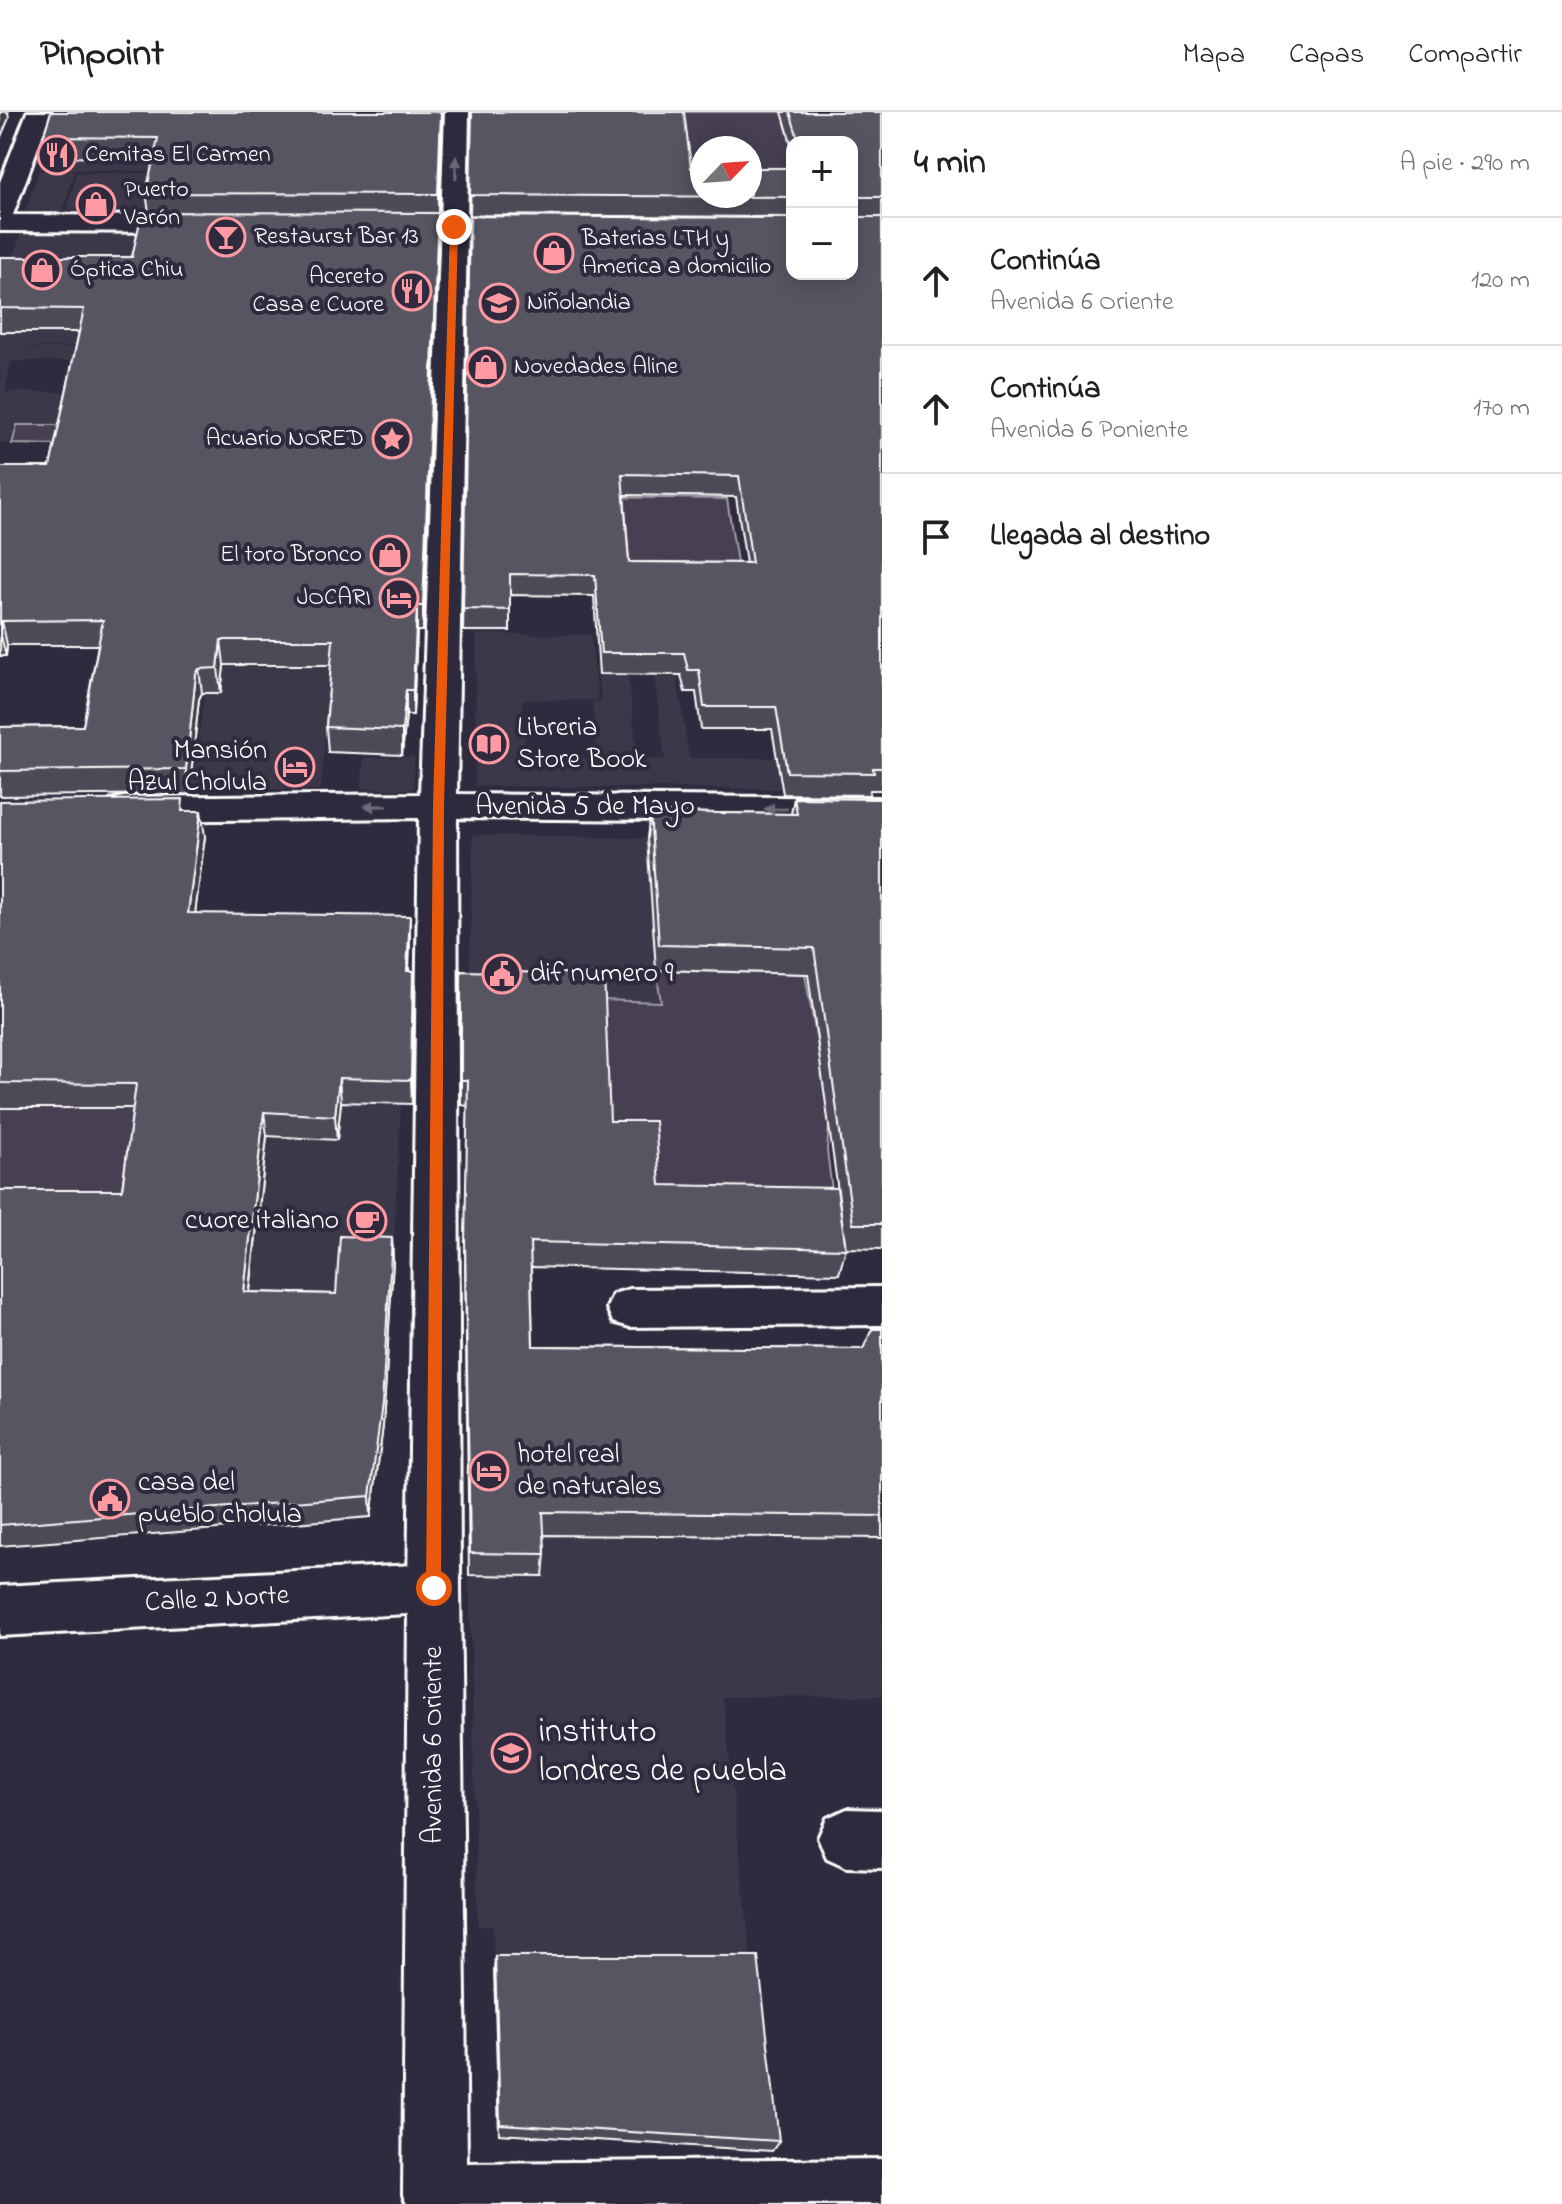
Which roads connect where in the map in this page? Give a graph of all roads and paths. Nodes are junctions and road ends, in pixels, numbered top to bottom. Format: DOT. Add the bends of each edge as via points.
graph roads {
  1 [pos="39,112"];
  2 [pos="457,112"];
  3 [pos="0,215"];
  4 [pos="0,223"];
  5 [pos="219,225"];
  6 [pos="423,226"];
  7 [pos="468,227"];
  8 [pos="438,806"];
  9 [pos="94,810"];
  10 [pos="882,810"];
  11 [pos="882,1306"];
  12 [pos="630,1308"];
  13 [pos="434,1588"];
  14 [pos="0,1611"];
  15 [pos="882,2191"];
  16 [pos="435,2200"];
  1 -- 3 [label="street"];
  7 -- 2 [label="street, Avenida 6 Oriente, one-way"];
  4 -- 5 [label="street"];
  6 -- 7 [label="street"];
  7 -- 8 [label="street, Avenida 6 Oriente"];
  8 -- 9 [label="street, Avenida 5 de Mayo, one-way"];
  10 -- 8 [label="street, Avenida 5 de Mayo, one-way"];
  8 -- 13 [label="street, Avenida 6 Oriente"];
  11 -- 12 [label="street"];
  13 -- 14 [label="street, Calle 2 Norte"];
  13 -- 16 [label="street, Avenida 6 Oriente"];
  15 -- 16 [label="street"];
}
